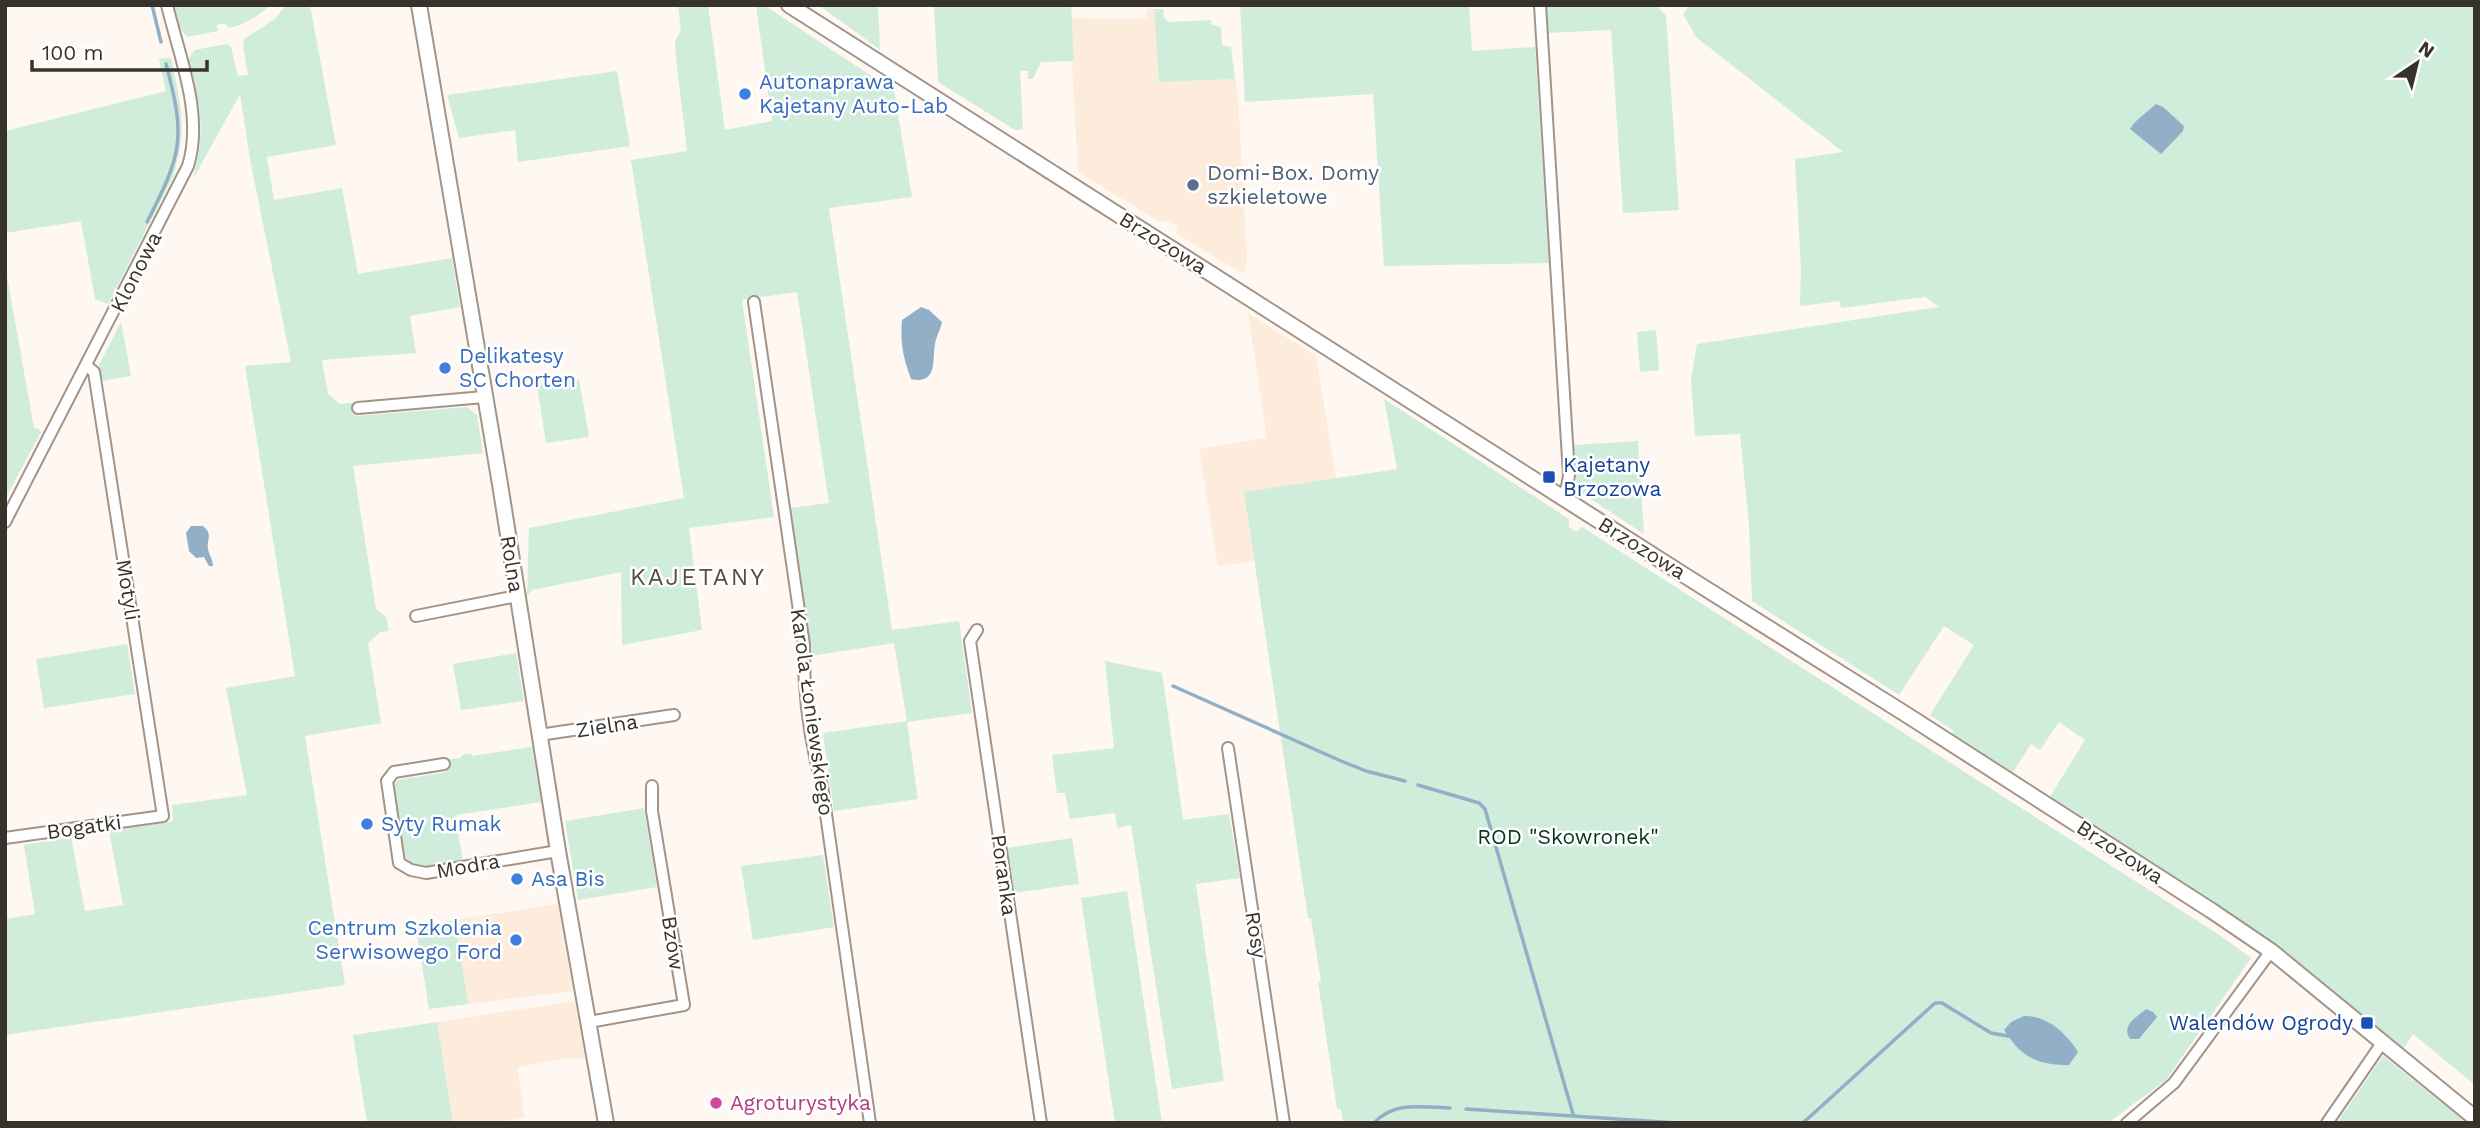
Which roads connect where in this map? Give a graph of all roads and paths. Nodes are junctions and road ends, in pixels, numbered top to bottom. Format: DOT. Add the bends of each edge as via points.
graph roads {
  1 [pos="167,5"];
  2 [pos="419,5"];
  3 [pos="789,5"];
  4 [pos="1540,5"];
  5 [pos="754,302"];
  6 [pos="87,366"];
  7 [pos="484,397"];
  8 [pos="358,408"];
  9 [pos="1562,497"];
  10 [pos="5,522"];
  11 [pos="517,596"];
  12 [pos="416,616"];
  13 [pos="977,631"];
  14 [pos="674,715"];
  15 [pos="539,736"];
  16 [pos="1228,748"];
  17 [pos="444,764"];
  18 [pos="652,786"];
  19 [pos="163,816"];
  20 [pos="5,838"];
  21 [pos="558,851"];
  22 [pos="2270,951"];
  23 [pos="589,1022"];
  24 [pos="2382,1043"];
  25 [pos="2475,1118"];
  26 [pos="606,1123"];
  27 [pos="870,1123"];
  28 [pos="1041,1123"];
  29 [pos="1284,1123"];
  30 [pos="2126,1123"];
  31 [pos="2327,1123"];
  1 -- 6 [label="street, Klonowa" via="193,114 190,158"];
  2 -- 7 [label="street, Rolna"];
  3 -- 9 [label="street, Brzozowa"];
  4 -- 9 [label="street" via="1569,478"];
  5 -- 27 [label="street, Karola Łoniewskiego"];
  6 -- 10 [label="street, Klonowa"];
  6 -- 19 [label="street, Motyli" via="94,372"];
  7 -- 8 [label="street"];
  7 -- 11 [label="street, Rolna"];
  9 -- 22 [label="street, Brzozowa"];
  11 -- 12 [label="street"];
  11 -- 15 [label="street, Rolna"];
  13 -- 28 [label="street, Poranka" via="970,641"];
  14 -- 15 [label="street, Zielna"];
  15 -- 21 [label="street, Rolna"];
  16 -- 29 [label="street, Rosy"];
  17 -- 21 [label="street, Modra" via="394,772 387,781 399,863 404,867 426,873"];
  18 -- 23 [label="street, Bzów" via="652,811 684,1005"];
  19 -- 20 [label="street, Bogatki"];
  21 -- 23 [label="street, Rolna"];
  22 -- 24 [label="street, Brzozowa"];
  22 -- 30 [label="street" via="2174,1083"];
  23 -- 26 [label="street, Rolna"];
  24 -- 25 [label="street, Brzozowa"];
  24 -- 31 [label="street"];
}
